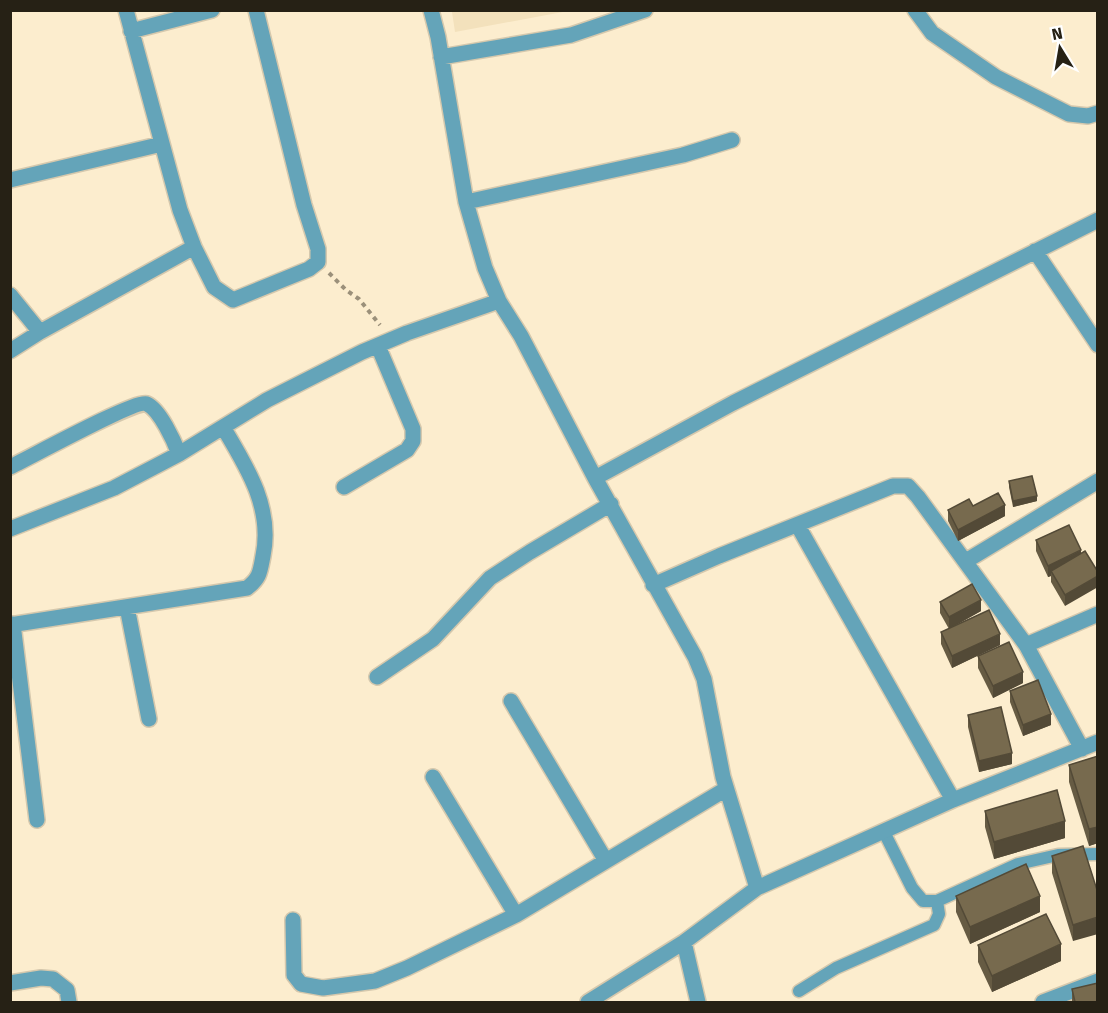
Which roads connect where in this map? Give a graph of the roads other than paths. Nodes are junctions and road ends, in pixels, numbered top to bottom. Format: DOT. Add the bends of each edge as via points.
graph roads {
  1 [pos="126,10"];
  2 [pos="213,10"];
  3 [pos="256,10"];
  4 [pos="431,10"];
  5 [pos="645,10"];
  6 [pos="915,10"];
  7 [pos="131,31"];
  8 [pos="441,57"];
  9 [pos="1098,113"];
  10 [pos="732,140"];
  11 [pos="162,144"];
  12 [pos="10,180"];
  13 [pos="466,202"];
  14 [pos="1098,220"];
  15 [pos="194,247"];
  16 [pos="1035,251"];
  17 [pos="10,295"];
  18 [pos="499,301"];
  19 [pos="40,332"];
  20 [pos="384,343"];
  21 [pos="1098,345"];
  22 [pos="10,351"];
  23 [pos="223,427"];
  24 [pos="179,454"];
  25 [pos="10,467"];
  26 [pos="595,478"];
  27 [pos="1098,482"];
  28 [pos="344,487"];
  29 [pos="611,504"];
  30 [pos="798,526"];
  31 [pos="10,529"];
  32 [pos="966,561"];
  33 [pos="653,585"];
  34 [pos="127,607"];
  35 [pos="1098,614"];
  36 [pos="12,624"];
  37 [pos="1026,645"];
  38 [pos="377,677"];
  39 [pos="511,701"];
  40 [pos="149,719"];
  41 [pos="1098,742"];
  42 [pos="1082,748"];
  43 [pos="433,777"];
  44 [pos="726,789"];
  45 [pos="953,800"];
  46 [pos="37,820"];
  47 [pos="884,832"];
  48 [pos="1098,854"];
  49 [pos="606,861"];
  50 [pos="757,888"];
  51 [pos="937,901"];
  52 [pos="516,915"];
  53 [pos="293,920"];
  54 [pos="684,942"];
  55 [pos="1098,981"];
  56 [pos="10,983"];
  57 [pos="800,991"];
  58 [pos="69,1002"];
  59 [pos="588,1002"];
  60 [pos="698,1002"];
  61 [pos="1043,1002"];
  1 -- 7 [label="street"];
  2 -- 7 [label="street"];
  3 -- 15 [label="street" via="318,249 318,262 233,300 214,287"];
  4 -- 8 [label="street"];
  5 -- 8 [label="street" via="571,35"];
  6 -- 9 [label="street" via="932,33 996,77 1070,114"];
  7 -- 11 [label="street"];
  8 -- 13 [label="street"];
  10 -- 13 [label="street" via="683,155"];
  11 -- 12 [label="street"];
  11 -- 15 [label="street"];
  13 -- 18 [label="street"];
  14 -- 16 [label="street"];
  15 -- 19 [label="street"];
  16 -- 21 [label="street"];
  16 -- 26 [label="street" via="733,403"];
  17 -- 19 [label="street"];
  18 -- 20 [label="street"];
  18 -- 26 [label="street"];
  19 -- 22 [label="street"];
  20 -- 23 [label="street" via="267,400"];
  20 -- 28 [label="street" via="413,429 413,441 407,450"];
  23 -- 24 [label="street"];
  23 -- 34 [label="street" via="248,469 263,510 266,543 257,580 247,588"];
  24 -- 25 [label="street" via="165,425 150,405 141,403"];
  24 -- 31 [label="street" via="114,488"];
  26 -- 29 [label="street"];
  27 -- 32 [label="street"];
  29 -- 33 [label="street"];
  29 -- 38 [label="street" via="490,578 433,639"];
  30 -- 32 [label="street" via="893,486 908,486"];
  30 -- 33 [label="street"];
  30 -- 45 [label="street"];
  32 -- 37 [label="street"];
  33 -- 44 [label="street" via="704,679"];
  34 -- 36 [label="street"];
  34 -- 40 [label="street"];
  35 -- 37 [label="street"];
  36 -- 46 [label="street"];
  37 -- 42 [label="street"];
  39 -- 49 [label="street"];
  41 -- 42 [label="street"];
  42 -- 45 [label="street"];
  43 -- 52 [label="street"];
  44 -- 49 [label="street"];
  44 -- 50 [label="street"];
  45 -- 47 [label="street"];
  47 -- 50 [label="street"];
  47 -- 51 [label="lane" via="912,888 923,901"];
  48 -- 51 [label="lane" via="1058,855 1018,864"];
  49 -- 52 [label="street"];
  50 -- 54 [label="street"];
  51 -- 57 [label="lane" via="939,914 934,925 836,968"];
  52 -- 53 [label="street" via="375,981 323,988 301,984 294,975"];
  54 -- 59 [label="street"];
  54 -- 60 [label="street"];
  55 -- 61 [label="street"];
  56 -- 58 [label="street" via="53,979 67,990"];
}
